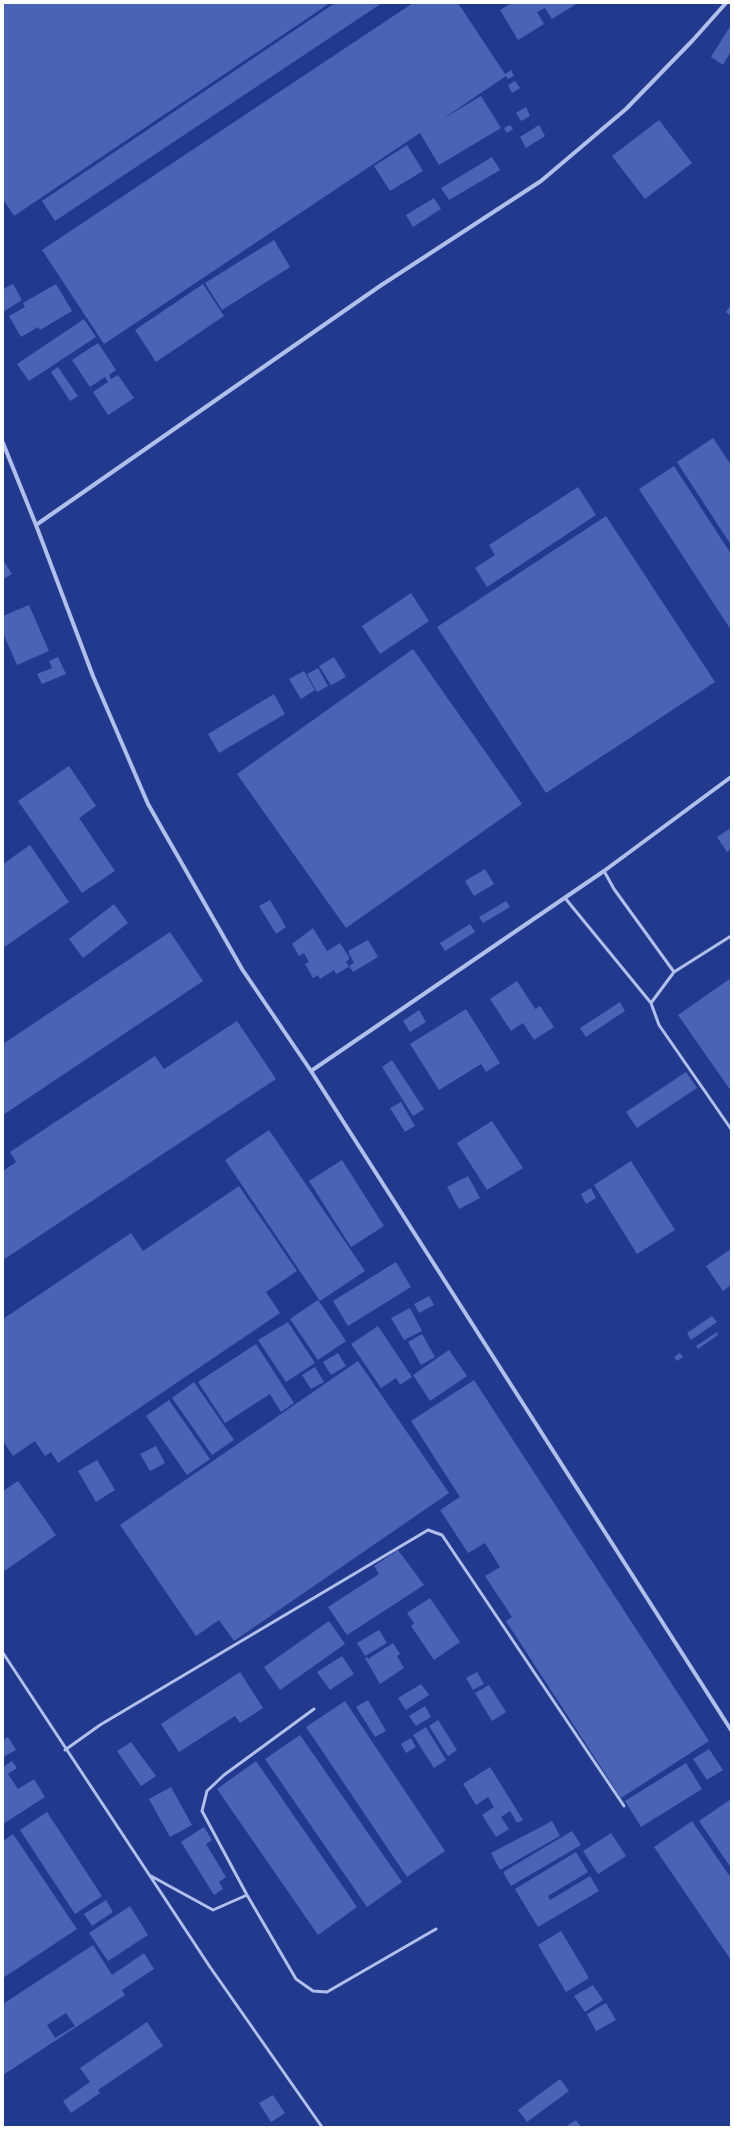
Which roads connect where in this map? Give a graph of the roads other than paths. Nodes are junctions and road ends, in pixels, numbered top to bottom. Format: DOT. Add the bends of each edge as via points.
graph roads {
  1 [pos="726,3"];
  2 [pos="3,443"];
  3 [pos="36,524"];
  4 [pos="731,777"];
  5 [pos="604,871"];
  6 [pos="565,898"];
  7 [pos="731,936"];
  8 [pos="674,972"];
  9 [pos="651,1003"];
  10 [pos="311,1071"];
  11 [pos="731,1129"];
  12 [pos="3,1653"];
  13 [pos="314,1709"];
  14 [pos="731,1730"];
  15 [pos="65,1750"];
  16 [pos="624,1806"];
  17 [pos="149,1875"];
  18 [pos="247,1895"];
  19 [pos="436,1929"];
  20 [pos="322,2127"];
  1 -- 3 [label="street" via="626,109 541,182 380,286"];
  2 -- 3 [label="street"];
  3 -- 10 [label="street" via="94,676 148,804 242,969"];
  4 -- 5 [label="street"];
  5 -- 6 [label="street"];
  5 -- 8 [label="lane" via="614,889"];
  6 -- 9 [label="lane"];
  6 -- 10 [label="street"];
  7 -- 8 [label="lane"];
  8 -- 9 [label="lane"];
  9 -- 11 [label="lane" via="659,1025"];
  10 -- 14 [label="street"];
  12 -- 15 [label="lane"];
  13 -- 18 [label="lane" via="224,1775 207,1791 202,1811"];
  15 -- 16 [label="lane" via="100,1725 428,1530 442,1535"];
  15 -- 17 [label="lane"];
  17 -- 18 [label="lane" via="213,1910"];
  17 -- 20 [label="lane"];
  18 -- 19 [label="lane" via="296,1979 313,1991 327,1992"];
}
